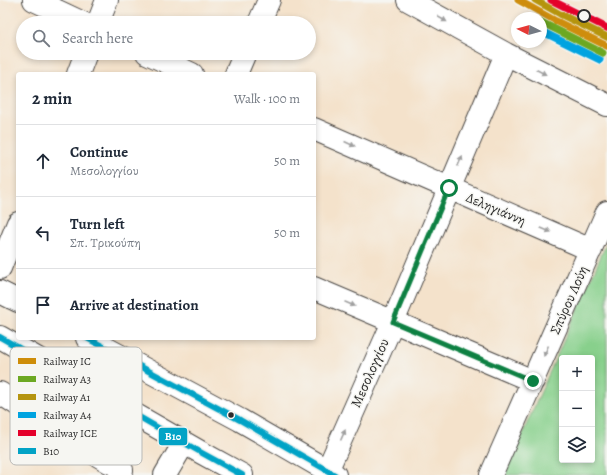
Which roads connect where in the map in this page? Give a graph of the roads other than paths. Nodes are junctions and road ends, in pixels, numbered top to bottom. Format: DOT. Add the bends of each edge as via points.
graph roads {
  1 [pos="34,0"];
  2 [pos="107,0"];
  3 [pos="269,0"];
  4 [pos="408,0"];
  5 [pos="68,16"];
  6 [pos="101,16"];
  7 [pos="262,16"];
  8 [pos="506,54"];
  9 [pos="83,60"];
  10 [pos="162,60"];
  11 [pos="242,60"];
  12 [pos="79,72"];
  13 [pos="188,72"];
  14 [pos="237,72"];
  15 [pos="607,105"];
  16 [pos="316,129"];
  17 [pos="449,188"];
  18 [pos="607,212"];
  19 [pos="16,228"];
  20 [pos="591,250"];
  21 [pos="0,268"];
  22 [pos="316,289"];
  23 [pos="0,292"];
  24 [pos="16,300"];
  25 [pos="393,322"];
  26 [pos="0,337"];
  27 [pos="96,340"];
  28 [pos="114,344"];
  29 [pos="18,347"];
  30 [pos="142,361"];
  31 [pos="533,381"];
  32 [pos="0,392"];
  33 [pos="10,399"];
  34 [pos="142,418"];
  35 [pos="184,442"];
  36 [pos="116,465"];
  37 [pos="331,473"];
  38 [pos="120,475"];
  39 [pos="165,475"];
  40 [pos="242,475"];
  41 [pos="491,475"];
  1 -- 5 [label="street"];
  2 -- 6 [label="street"];
  3 -- 7 [label="street"];
  4 -- 8 [label="street, one-way"];
  8 -- 15 [label="street, one-way"];
  17 -- 8 [label="street, Μεσολογγίου, one-way"];
  9 -- 12 [label="street"];
  10 -- 13 [label="street"];
  11 -- 14 [label="street"];
  16 -- 17 [label="street, Δεληγιάννη, one-way"];
  17 -- 20 [label="street, Δεληγιάννη, one-way"];
  17 -- 25 [label="street, Μεσολογγίου"];
  18 -- 20 [label="street, Σπύρου Λούη"];
  19 -- 21 [label="street"];
  20 -- 31 [label="street, Σπύρου Λούη, one-way"];
  22 -- 25 [label="street, one-way"];
  23 -- 24 [label="street"];
  25 -- 31 [label="street"];
  37 -- 25 [label="street, Μεσολογγίου, one-way"];
  26 -- 29 [label="street"];
  27 -- 28 [label="street"];
  30 -- 37 [label="street"];
  31 -- 41 [label="street, Σπύρου Λούη"];
  32 -- 33 [label="street"];
  34 -- 35 [label="street"];
  35 -- 39 [label="street"];
  35 -- 40 [label="street"];
  36 -- 38 [label="street" via="122,470"];
}
